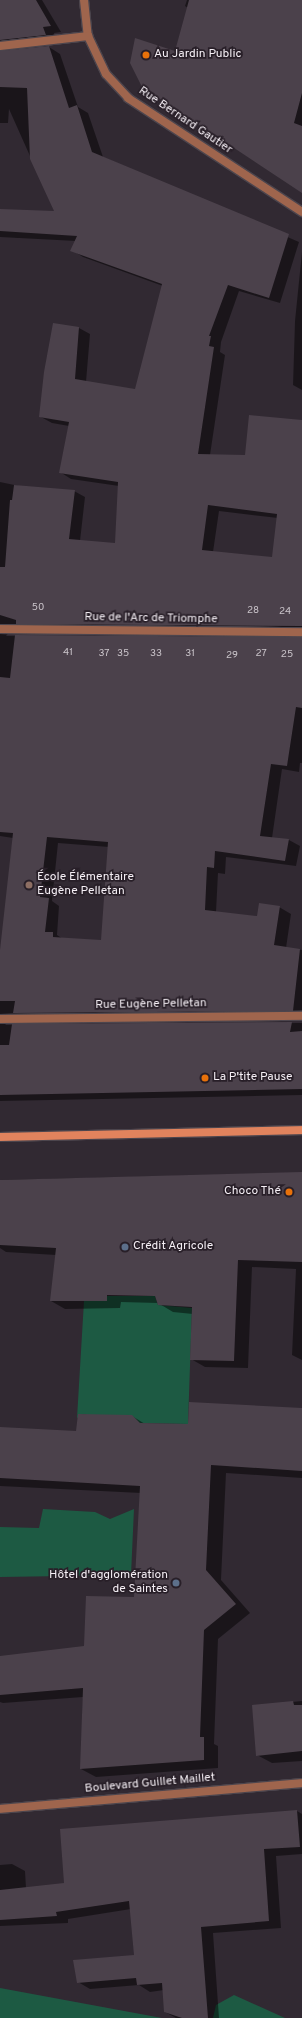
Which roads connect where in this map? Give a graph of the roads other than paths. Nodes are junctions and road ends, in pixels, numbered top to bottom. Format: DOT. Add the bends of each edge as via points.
graph roads {
  1 [pos="84,0"];
  2 [pos="88,36"];
  3 [pos="0,46"];
  4 [pos="302,212"];
  5 [pos="0,629"];
  6 [pos="302,632"];
  7 [pos="302,1016"];
  8 [pos="0,1019"];
  9 [pos="302,1130"];
  10 [pos="0,1138"];
  11 [pos="302,1783"];
  12 [pos="0,1809"];
  1 -- 2 [label="street, Rue Bernard Gautier"];
  2 -- 3 [label="street"];
  2 -- 4 [label="street, Rue Bernard Gautier" via="106,74 128,98"];
  5 -- 6 [label="street, Rue de l'Arc de Triomphe"];
  7 -- 8 [label="street, Rue Eugène Pelletan"];
  9 -- 10 [label="main road"];
  11 -- 12 [label="street, Boulevard Guillet Maillet"];
}
